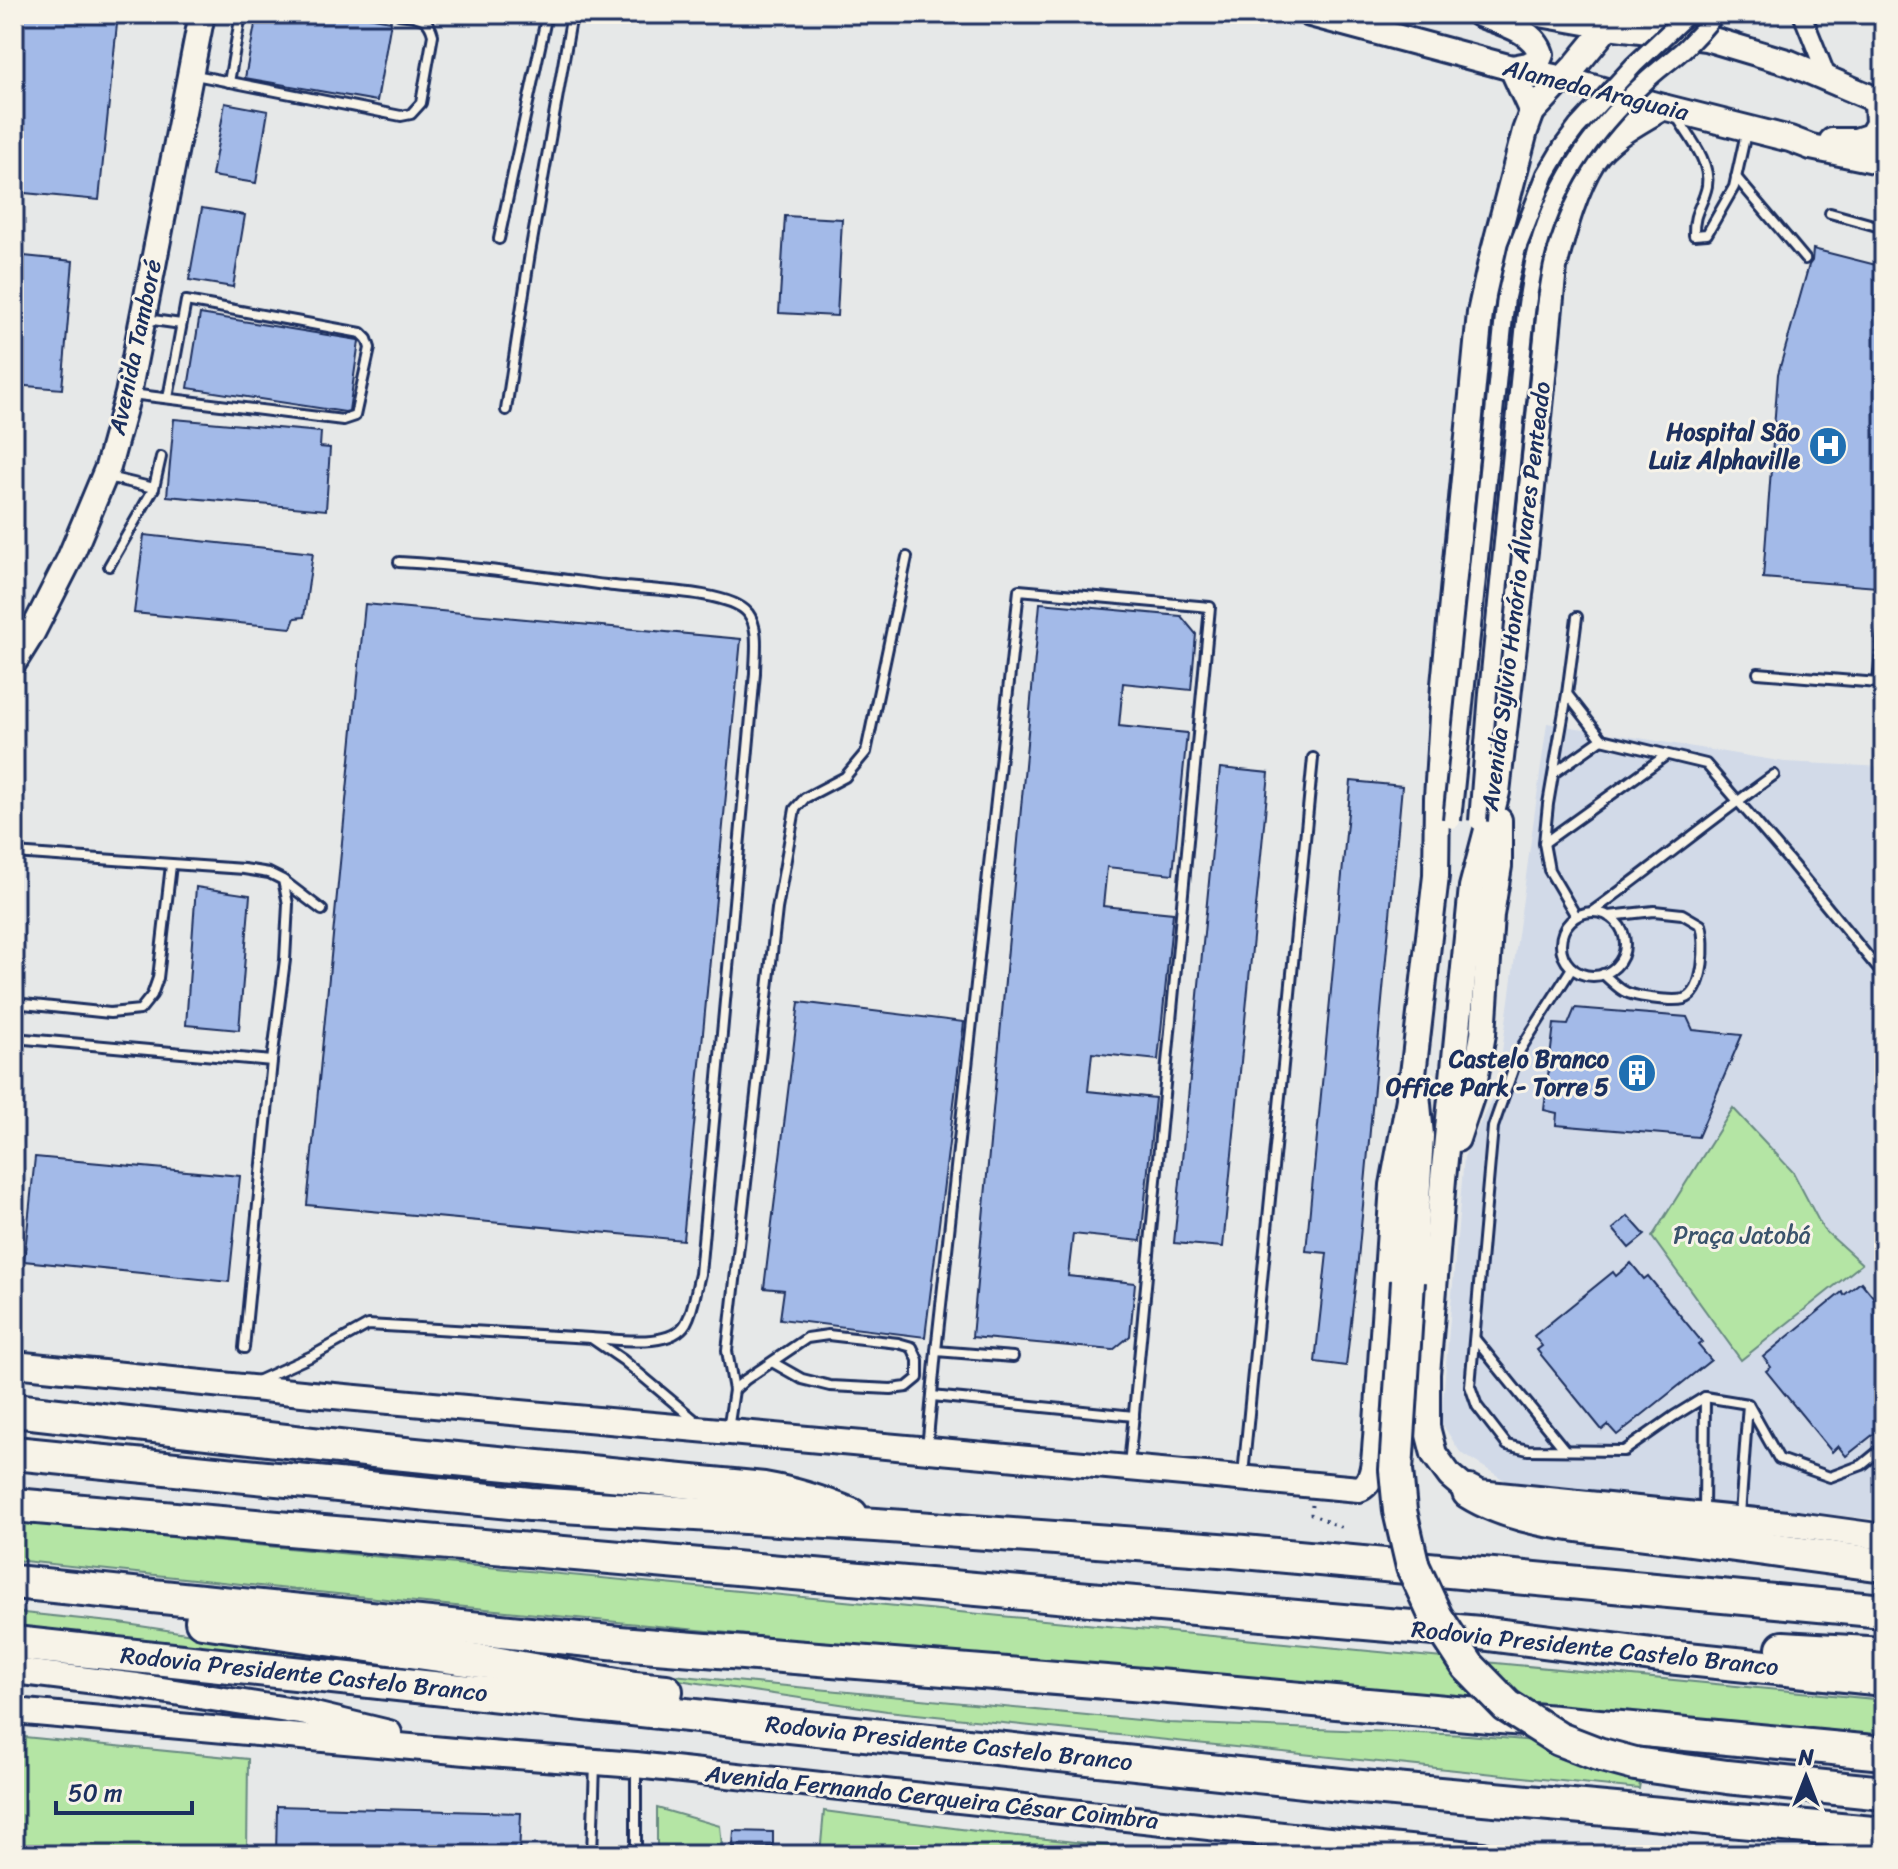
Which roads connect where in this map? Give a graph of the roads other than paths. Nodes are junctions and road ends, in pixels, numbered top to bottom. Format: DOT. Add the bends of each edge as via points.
graph roads {
  1 [pos="202,14"];
  2 [pos="241,14"];
  3 [pos="399,14"];
  4 [pos="547,14"];
  5 [pos="572,14"];
  6 [pos="1310,14"];
  7 [pos="1479,14"];
  8 [pos="1540,14"];
  9 [pos="1688,14"];
  10 [pos="1716,14"];
  11 [pos="1802,14"];
  12 [pos="1618,20"];
  13 [pos="1512,68"];
  14 [pos="190,74"];
  15 [pos="1563,79"];
  16 [pos="1828,79"];
  17 [pos="229,82"];
  18 [pos="1880,102"];
  19 [pos="1668,108"];
  20 [pos="1532,112"];
  21 [pos="1747,128"];
  22 [pos="1790,139"];
  23 [pos="1884,162"];
  24 [pos="1736,177"];
  25 [pos="1830,213"];
  26 [pos="1884,228"];
  27 [pos="499,239"];
  28 [pos="1805,259"];
  29 [pos="1488,275"];
  30 [pos="1551,287"];
  31 [pos="143,318"];
  32 [pos="181,324"];
  33 [pos="128,394"];
  34 [pos="168,398"];
  35 [pos="506,410"];
  36 [pos="161,457"];
  37 [pos="104,476"];
  38 [pos="154,488"];
  39 [pos="907,557"];
  40 [pos="399,562"];
  41 [pos="109,566"];
  42 [pos="1577,617"];
  43 [pos="1884,620"];
  44 [pos="14,662"];
  45 [pos="1758,673"];
  46 [pos="1567,694"];
  47 [pos="1602,739"];
  48 [pos="1665,756"];
  49 [pos="1313,758"];
  50 [pos="1554,773"];
  51 [pos="1774,775"];
  52 [pos="1497,792"];
  53 [pos="1738,801"];
  54 [pos="1544,843"];
  55 [pos="14,853"];
  56 [pos="171,865"];
  57 [pos="1436,876"];
  58 [pos="283,880"];
  59 [pos="1472,887"];
  60 [pos="322,910"];
  61 [pos="1593,911"];
  62 [pos="1576,916"];
  63 [pos="1609,916"];
  64 [pos="1572,968"];
  65 [pos="1603,974"];
  66 [pos="1884,976"];
  67 [pos="14,1003"];
  68 [pos="14,1038"];
  69 [pos="272,1061"];
  70 [pos="1412,1083"];
  71 [pos="1443,1179"];
  72 [pos="591,1338"];
  73 [pos="1474,1339"];
  74 [pos="244,1348"];
  75 [pos="936,1351"];
  76 [pos="1013,1357"];
  77 [pos="772,1362"];
  78 [pos="14,1364"];
  79 [pos="244,1387"];
  80 [pos="734,1390"];
  81 [pos="932,1396"];
  82 [pos="1705,1397"];
  83 [pos="1748,1404"];
  84 [pos="14,1410"];
  85 [pos="1134,1416"];
  86 [pos="717,1430"];
  87 [pos="1884,1447"];
  88 [pos="1565,1450"];
  89 [pos="927,1451"];
  90 [pos="14,1453"];
  91 [pos="1129,1467"];
  92 [pos="1243,1480"];
  93 [pos="1469,1492"];
  94 [pos="14,1505"];
  95 [pos="1704,1516"];
  96 [pos="1739,1520"];
  97 [pos="876,1525"];
  98 [pos="1884,1537"];
  99 [pos="1884,1565"];
  100 [pos="14,1584"];
  101 [pos="1884,1611"];
  102 [pos="14,1643"];
  103 [pos="14,1651"];
  104 [pos="1884,1654"];
  105 [pos="125,1655"];
  106 [pos="1668,1657"];
  107 [pos="14,1671"];
  108 [pos="1884,1679"];
  109 [pos="14,1711"];
  110 [pos="477,1753"];
  111 [pos="1884,1753"];
  112 [pos="595,1761"];
  113 [pos="636,1765"];
  114 [pos="1350,1786"];
  115 [pos="1884,1793"];
  116 [pos="1884,1834"];
  117 [pos="1348,1849"];
  118 [pos="592,1855"];
  119 [pos="636,1855"];
  120 [pos="1482,1855"];
  1 -- 14 [label="street, Avenida Tamboré"];
  2 -- 17 [label="lane"];
  3 -- 17 [label="lane" via="423,18 433,35 421,103 411,114"];
  4 -- 27 [label="lane"];
  5 -- 35 [label="lane"];
  6 -- 13 [label="street, Alameda Araguaia"];
  7 -- 13 [label="street" via="1527,35 1540,49 1534,62"];
  8 -- 12 [label="street"];
  9 -- 57 [label="street, bridge" via="1634,65 1562,147 1546,174 1510,271 1452,820"];
  10 -- 59 [label="street, bridge" via="1580,154 1560,189 1534,263"];
  11 -- 16 [label="street"];
  12 -- 15 [label="street"];
  12 -- 16 [label="street" via="1706,38"];
  13 -- 15 [label="street, Alameda Araguaia"];
  13 -- 20 [label="street"];
  14 -- 17 [label="lane"];
  14 -- 31 [label="street, Avenida Tamboré"];
  15 -- 19 [label="street, Alameda Araguaia"];
  15 -- 20 [label="street"];
  16 -- 18 [label="street"];
  18 -- 22 [label="street" via="1878,124 1867,138"];
  19 -- 21 [label="street, Alameda Araguaia"];
  19 -- 24 [label="lane" via="1707,174 1707,189 1693,219 1694,235 1707,234"];
  19 -- 30 [label="street, Avenida Sylvio Honório Álvares Penteado" via="1624,131 1594,160 1561,240"];
  20 -- 29 [label="street"];
  21 -- 22 [label="street, Alameda Araguaia"];
  21 -- 24 [label="lane"];
  22 -- 23 [label="street, Alameda Araguaia"];
  24 -- 28 [label="lane"];
  25 -- 26 [label="lane"];
  29 -- 30 [label="street"];
  29 -- 57 [label="street" via="1444,685"];
  30 -- 52 [label="street, Avenida Sylvio Honório Álvares Penteado"];
  31 -- 32 [label="lane"];
  31 -- 33 [label="street, Avenida Tamboré"];
  32 -- 34 [label="lane"];
  32 -- 34 [label="lane" via="186,301 361,333 370,348 355,416 343,420"];
  33 -- 34 [label="lane"];
  33 -- 37 [label="street, Avenida Tamboré"];
  36 -- 38 [label="lane"];
  37 -- 38 [label="lane"];
  37 -- 44 [label="street, Avenida Tamboré" via="69,560"];
  38 -- 41 [label="lane"];
  39 -- 80 [label="lane" via="866,752 845,777 795,809 777,909 727,1351"];
  40 -- 72 [label="lane" via="705,596 747,612 756,631 700,1274 687,1321 670,1337"];
  42 -- 46 [label="lane"];
  43 -- 45 [label="lane" via="1878,683"];
  46 -- 47 [label="lane"];
  46 -- 50 [label="lane"];
  47 -- 48 [label="lane"];
  47 -- 50 [label="lane"];
  48 -- 53 [label="lane" via="1706,764"];
  48 -- 54 [label="lane"];
  49 -- 92 [label="lane"];
  50 -- 54 [label="lane"];
  51 -- 53 [label="lane"];
  52 -- 59 [label="street, Avenida Sylvio Honório Álvares Penteado"];
  52 -- 71 [label="street" via="1499,866 1483,1034 1473,1091"];
  53 -- 61 [label="lane"];
  53 -- 66 [label="lane"];
  54 -- 62 [label="lane" via="1549,870"];
  55 -- 56 [label="lane"];
  56 -- 58 [label="lane" via="244,869"];
  56 -- 67 [label="lane" via="158,978 140,1010 110,1013"];
  57 -- 70 [label="street"];
  58 -- 60 [label="lane"];
  58 -- 69 [label="lane" via="288,904 285,960"];
  59 -- 71 [label="street, Avenida Sylvio Honório Álvares Penteado"];
  61 -- 62 [label="lane"];
  61 -- 63 [label="lane"];
  62 -- 64 [label="lane" via="1561,940"];
  63 -- 65 [label="lane" via="1623,931 1624,952"];
  63 -- 65 [label="lane" via="1682,914 1701,925 1703,963 1695,991 1684,999 1624,992"];
  64 -- 65 [label="lane" via="1592,976"];
  64 -- 73 [label="lane" via="1520,1050 1493,1127"];
  68 -- 69 [label="lane"];
  69 -- 74 [label="lane"];
  70 -- 92 [label="street" via="1393,1185 1371,1480 1359,1489"];
  70 -- 115 [label="highway, bridge" via="1417,1136 1396,1470 1413,1567 1436,1617 1468,1666 1507,1706 1559,1739 1598,1754 1727,1777"];
  71 -- 93 [label="street, Avenida Sylvio Honório Álvares Penteado" via="1427,1427 1442,1468"];
  72 -- 79 [label="lane" via="368,1325"];
  72 -- 86 [label="lane"];
  73 -- 88 [label="lane"];
  73 -- 88 [label="lane" via="1470,1386 1477,1406 1507,1445"];
  75 -- 76 [label="lane"];
  75 -- 81 [label="lane"];
  75 -- 85 [label="lane" via="1019,590 1210,607"];
  77 -- 77 [label="lane" via="807,1338 828,1335 912,1347 918,1378 907,1387 891,1389 830,1386 802,1379"];
  77 -- 80 [label="lane"];
  78 -- 79 [label="street"];
  79 -- 86 [label="street"];
  80 -- 86 [label="lane"];
  81 -- 85 [label="lane"];
  81 -- 89 [label="lane"];
  82 -- 83 [label="lane"];
  82 -- 88 [label="lane" via="1624,1451"];
  82 -- 95 [label="lane"];
  83 -- 87 [label="lane" via="1779,1459 1830,1477 1862,1465"];
  83 -- 96 [label="lane"];
  84 -- 97 [label="highway" via="764,1489 792,1493"];
  85 -- 91 [label="lane"];
  86 -- 89 [label="street"];
  89 -- 91 [label="street"];
  90 -- 97 [label="highway" via="530,1504"];
  91 -- 92 [label="street"];
  93 -- 95 [label="street"];
  93 -- 99 [label="highway" via="1520,1515"];
  94 -- 106 [label="highway, Rodovia Presidente Castelo Branco" via="1480,1633"];
  95 -- 96 [label="street"];
  96 -- 98 [label="street"];
  97 -- 101 [label="highway" via="1233,1551"];
  100 -- 111 [label="highway" via="619,1643"];
  100 -- 114 [label="highway" via="174,1617 634,1688 1187,1752"];
  102 -- 105 [label="highway, Rodovia Presidente Castelo Branco"];
  103 -- 105 [label="street"];
  104 -- 106 [label="highway" via="1735,1647"];
  105 -- 114 [label="highway, Rodovia Presidente Castelo Branco"];
  106 -- 108 [label="highway, Rodovia Presidente Castelo Branco"];
  107 -- 110 [label="street" via="306,1713"];
  109 -- 110 [label="street"];
  110 -- 112 [label="street, Avenida Fernando Cerqueira César Coimbra"];
  112 -- 113 [label="street, Avenida Fernando Cerqueira César Coimbra"];
  112 -- 118 [label="lane"];
  113 -- 117 [label="street, Avenida Fernando Cerqueira César Coimbra"];
  113 -- 119 [label="lane"];
  114 -- 116 [label="highway, Rodovia Presidente Castelo Branco"];
  117 -- 120 [label="street, Avenida Fernando Cerqueira César Coimbra"];
}
